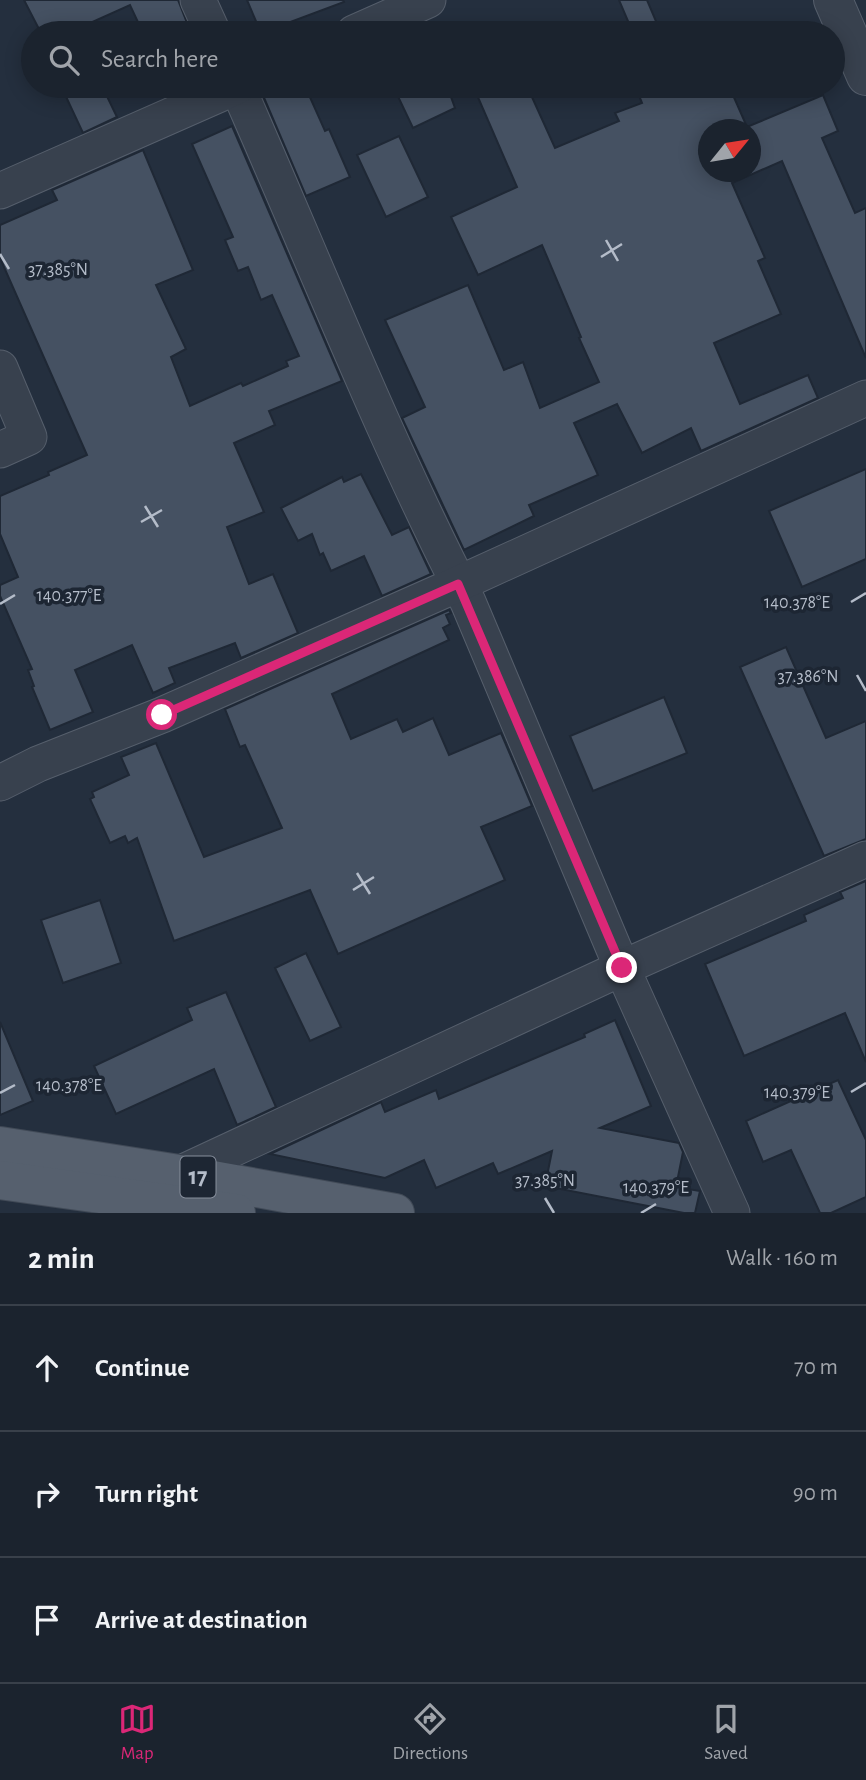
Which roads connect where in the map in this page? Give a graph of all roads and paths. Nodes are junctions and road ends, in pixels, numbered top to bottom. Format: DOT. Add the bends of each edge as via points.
graph roads {
  1 [pos="198,0"];
  2 [pos="428,0"];
  3 [pos="832,0"];
  4 [pos="208,21"];
  5 [pos="381,21"];
  6 [pos="841,21"];
  7 [pos="845,29"];
  8 [pos="866,76"];
  9 [pos="210,98"];
  10 [pos="242,98"];
  11 [pos="0,191"];
  12 [pos="0,368"];
  13 [pos="866,398"];
  14 [pos="0,450"];
  15 [pos="458,584"];
  16 [pos="0,783"];
  17 [pos="866,859"];
  18 [pos="622,968"];
  19 [pos="0,1146"];
  20 [pos="179,1174"];
  21 [pos="0,1180"];
  22 [pos="131,1205"];
  23 [pos="236,1213"];
  24 [pos="395,1213"];
  25 [pos="732,1213"];
  1 -- 4 [label="street"];
  2 -- 5 [label="street"];
  3 -- 6 [label="street"];
  7 -- 8 [label="street"];
  9 -- 11 [label="street"];
  10 -- 15 [label="street"];
  12 -- 14 [label="street" via="29,437"];
  13 -- 15 [label="street"];
  15 -- 16 [label="street"];
  15 -- 18 [label="street"];
  17 -- 18 [label="street"];
  18 -- 20 [label="street"];
  18 -- 25 [label="street"];
  19 -- 20 [label="main road, 17"];
  20 -- 24 [label="main road, 17"];
  21 -- 22 [label="main road, 17"];
  22 -- 23 [label="main road, 17"];
}
